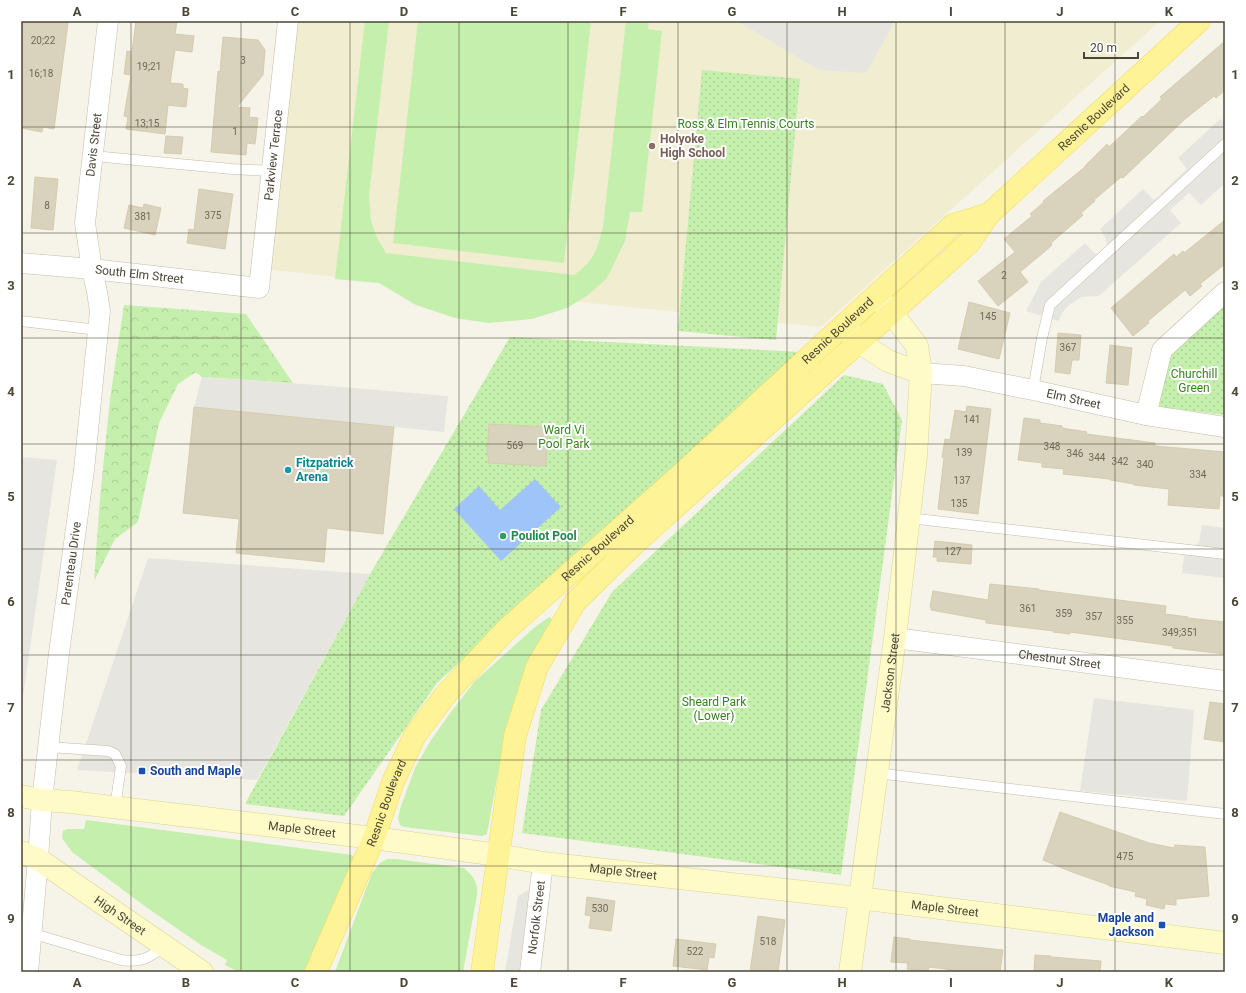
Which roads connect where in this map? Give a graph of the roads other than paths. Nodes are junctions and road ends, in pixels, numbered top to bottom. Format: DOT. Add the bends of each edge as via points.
graph roads {
  1 [pos="108,21"];
  2 [pos="288,21"];
  3 [pos="1199,21"];
  4 [pos="1225,144"];
  5 [pos="93,156"];
  6 [pos="271,171"];
  7 [pos="989,214"];
  8 [pos="21,262"];
  9 [pos="92,269"];
  10 [pos="259,288"];
  11 [pos="1225,292"];
  12 [pos="876,296"];
  13 [pos="892,313"];
  14 [pos="21,321"];
  15 [pos="844,324"];
  16 [pos="98,330"];
  17 [pos="859,342"];
  18 [pos="921,373"];
  19 [pos="1032,390"];
  20 [pos="1146,415"];
  21 [pos="1225,427"];
  22 [pos="909,518"];
  23 [pos="1225,554"];
  24 [pos="895,638"];
  25 [pos="1225,681"];
  26 [pos="48,747"];
  27 [pos="876,773"];
  28 [pos="21,796"];
  29 [pos="42,800"];
  30 [pos="115,808"];
  31 [pos="21,812"];
  32 [pos="1225,814"];
  33 [pos="374,838"];
  34 [pos="498,855"];
  35 [pos="30,856"];
  36 [pos="543,863"];
  37 [pos="859,898"];
  38 [pos="31,933"];
  39 [pos="1225,943"];
  40 [pos="164,946"];
  41 [pos="28,972"];
  42 [pos="202,972"];
  43 [pos="316,972"];
  44 [pos="482,972"];
  45 [pos="530,972"];
  46 [pos="850,972"];
  1 -- 5 [label="street, Davis Street"];
  2 -- 6 [label="street, Parkview Terrace"];
  3 -- 7 [label="main road, Resnic Boulevard"];
  4 -- 19 [label="lane" via="1050,305"];
  5 -- 6 [label="lane"];
  5 -- 9 [label="street, Davis Street" via="85,224"];
  6 -- 10 [label="street, Parkview Terrace"];
  7 -- 12 [label="main road, Resnic Boulevard" via="953,225"];
  7 -- 13 [label="main road, Resnic Boulevard" via="969,243"];
  8 -- 9 [label="street, South Elm Street"];
  9 -- 10 [label="street, South Elm Street"];
  9 -- 16 [label="street, Parenteau Drive" via="100,311"];
  11 -- 20 [label="street" via="1162,350"];
  12 -- 13 [label="main road, Jackson Street"];
  12 -- 15 [label="main road, Resnic Boulevard"];
  13 -- 17 [label="main road, Resnic Boulevard"];
  13 -- 18 [label="main road, Jackson Street" via="917,346"];
  14 -- 16 [label="lane"];
  15 -- 17 [label="main road"];
  15 -- 33 [label="main road, Resnic Boulevard" via="675,480 506,630 447,693 415,735 393,782"];
  16 -- 26 [label="street, Parenteau Drive" via="84,470"];
  17 -- 18 [label="main road" via="888,361"];
  17 -- 34 [label="main road, Resnic Boulevard" via="634,544 575,602 537,667 514,736"];
  18 -- 19 [label="street, Elm Street" via="964,376"];
  18 -- 22 [label="main road, Jackson Street"];
  19 -- 20 [label="street, Elm Street"];
  20 -- 21 [label="street, Elm Street"];
  22 -- 23 [label="lane"];
  22 -- 24 [label="main road, Jackson Street"];
  24 -- 25 [label="street, Chestnut Street"];
  24 -- 27 [label="main road, Jackson Street"];
  26 -- 29 [label="street, Parenteau Drive"];
  26 -- 30 [label="lane" via="116,754 121,766"];
  27 -- 32 [label="lane"];
  27 -- 37 [label="main road, Jackson Street"];
  28 -- 29 [label="main road, Maple Street"];
  29 -- 30 [label="main road, Maple Street"];
  29 -- 31 [label="main road" via="28,812"];
  29 -- 35 [label="street, Parenteau Drive"];
  30 -- 33 [label="main road, Maple Street"];
  33 -- 34 [label="main road, Maple Street"];
  33 -- 43 [label="main road, Resnic Boulevard"];
  34 -- 36 [label="main road, Maple Street"];
  34 -- 44 [label="main road, Resnic Boulevard"];
  35 -- 38 [label="street, Parenteau Drive"];
  35 -- 40 [label="main road, High Street"];
  36 -- 37 [label="main road, Maple Street"];
  36 -- 45 [label="street, Norfolk Street"];
  37 -- 39 [label="main road, Maple Street"];
  37 -- 46 [label="main road, Jackson Street"];
  38 -- 40 [label="lane" via="132,962 147,959"];
  38 -- 41 [label="street, Parenteau Drive"];
  40 -- 42 [label="main road, High Street"];
}
